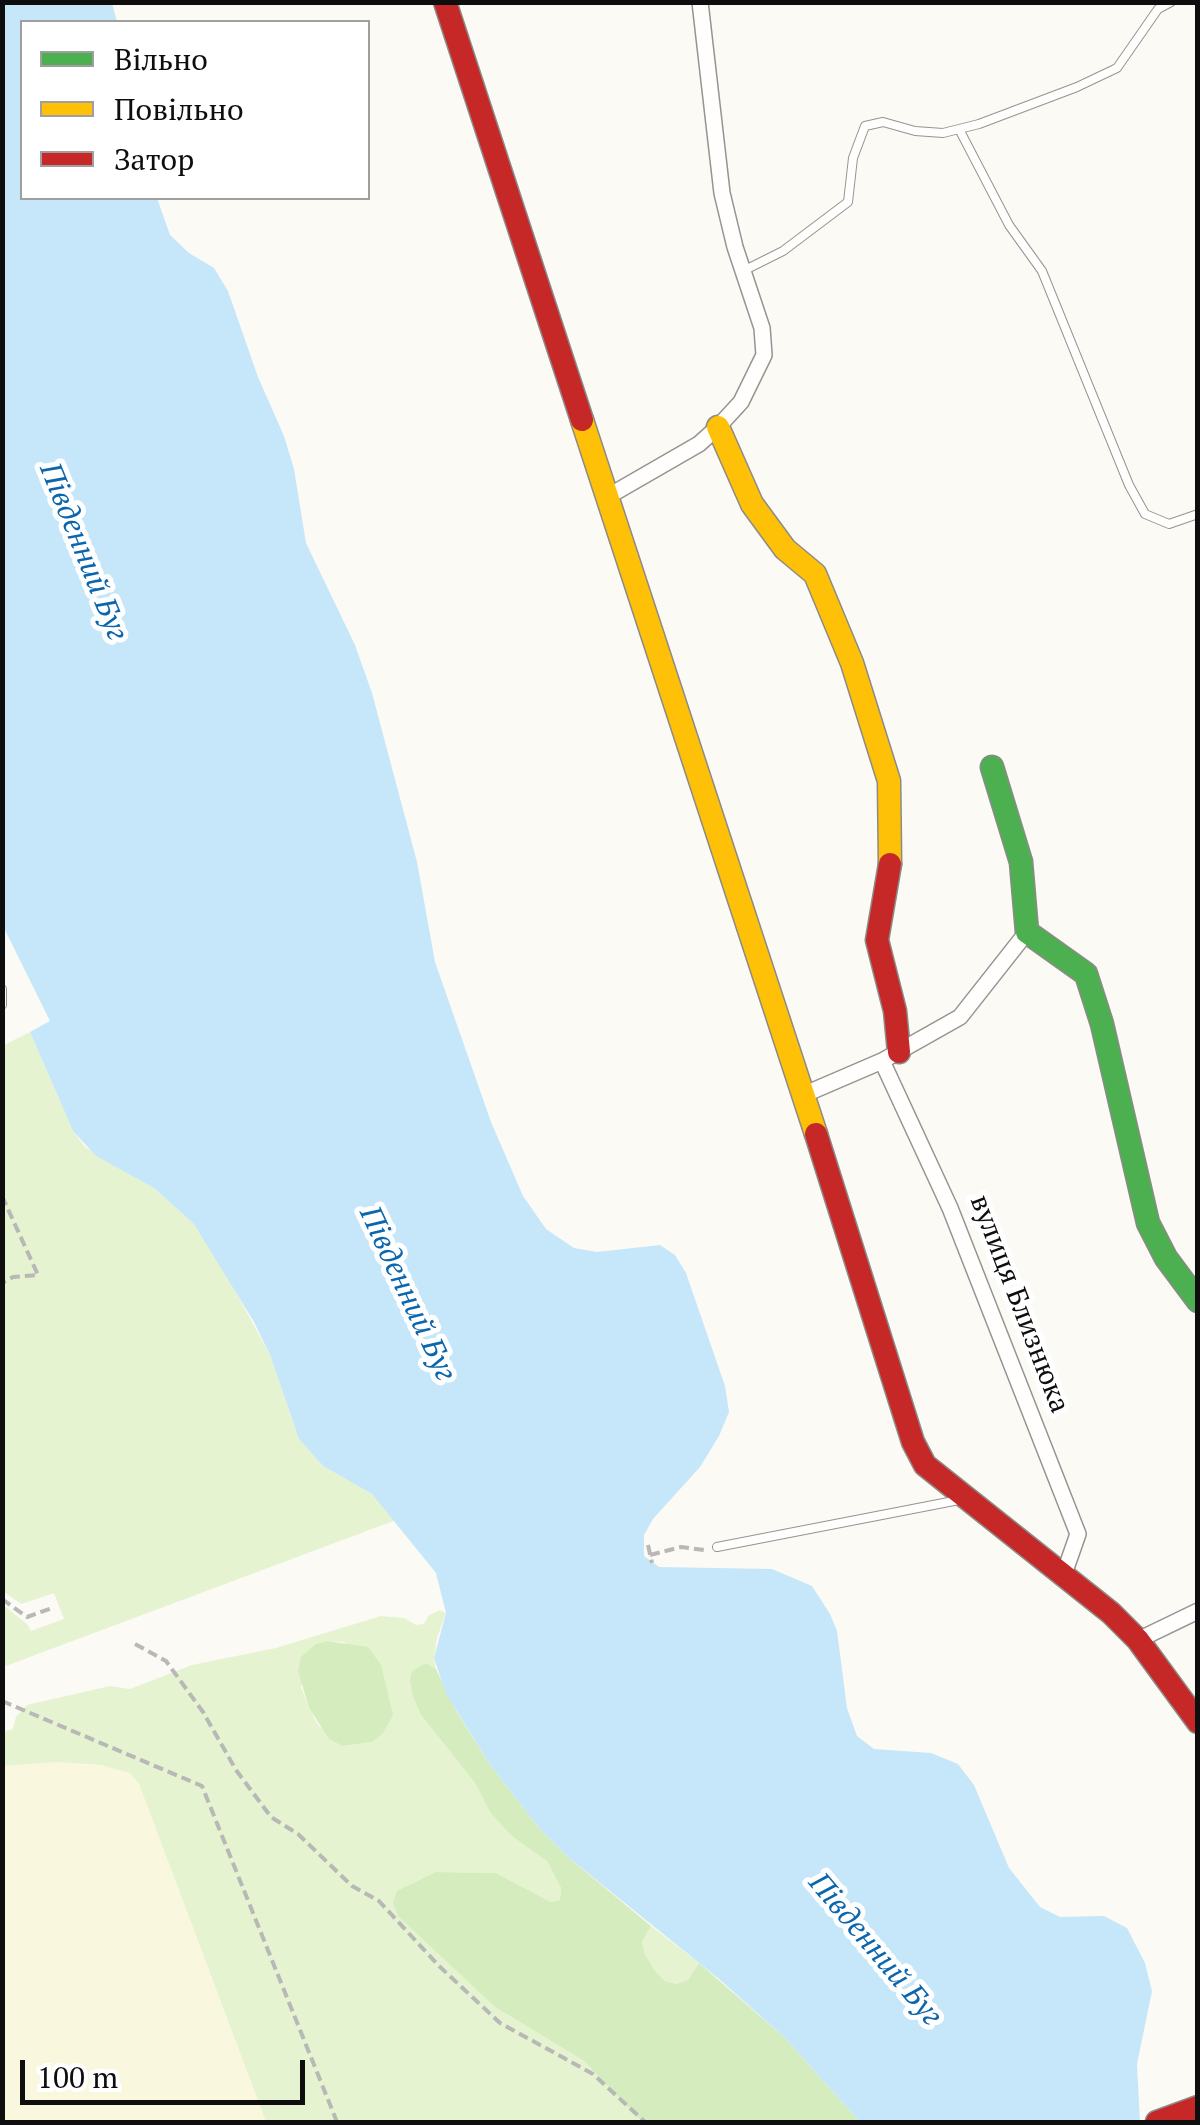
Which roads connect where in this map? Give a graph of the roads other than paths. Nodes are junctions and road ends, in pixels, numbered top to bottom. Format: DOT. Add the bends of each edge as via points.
graph roads {
  1 [pos="444,2"];
  2 [pos="700,2"];
  3 [pos="1171,2"];
  4 [pos="959,130"];
  5 [pos="743,271"];
  6 [pos="718,428"];
  7 [pos="607,497"];
  8 [pos="1198,514"];
  9 [pos="992,767"];
  10 [pos="1028,932"];
  11 [pos="2,989"];
  12 [pos="2,1005"];
  13 [pos="891,1056"];
  14 [pos="803,1095"];
  15 [pos="1198,1301"];
  16 [pos="968,1498"];
  17 [pos="717,1547"];
  18 [pos="1064,1574"];
  19 [pos="1198,1611"];
  20 [pos="1190,1622"];
  21 [pos="1138,1640"];
  22 [pos="1198,1722"];
  23 [pos="1198,2107"];
  24 [pos="1157,2122"];
  1 -- 7 [label="street"];
  2 -- 5 [label="street" via="722,192"];
  3 -- 4 [label="lane" via="1158,10 1118,68"];
  4 -- 5 [label="lane" via="865,126 852,158 848,202 783,251"];
  4 -- 8 [label="lane" via="1009,225 1042,271 1144,514 1169,524"];
  5 -- 6 [label="street" via="764,354 741,402"];
  6 -- 7 [label="street"];
  6 -- 13 [label="street, вулиця Близнюка" via="752,504 785,549 815,574 890,781 892,852 877,940 895,1010"];
  7 -- 14 [label="street"];
  9 -- 10 [label="street" via="1021,862"];
  10 -- 13 [label="street" via="960,1018"];
  10 -- 15 [label="street" via="1086,974 1148,1223"];
  11 -- 12 [label="lane"];
  13 -- 14 [label="street"];
  13 -- 18 [label="street, вулиця Близнюка" via="1078,1534"];
  14 -- 16 [label="street" via="913,1442 925,1465"];
  16 -- 17 [label="lane"];
  16 -- 18 [label="street"];
  18 -- 21 [label="street"];
  19 -- 20 [label="street"];
  20 -- 21 [label="street"];
  21 -- 22 [label="street"];
  23 -- 24 [label="street"];
}
